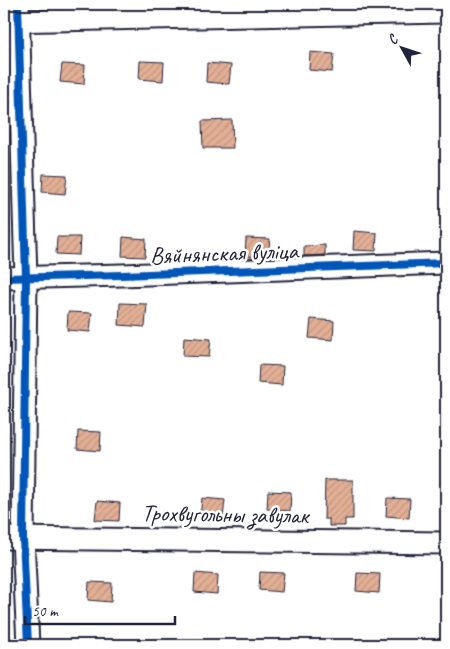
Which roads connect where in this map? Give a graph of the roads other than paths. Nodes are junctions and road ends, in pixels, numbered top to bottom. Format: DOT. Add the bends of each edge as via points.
graph roads {
  1 [pos="446,12"];
  2 [pos="13,15"];
  3 [pos="446,263"];
  4 [pos="4,278"];
  5 [pos="26,278"];
  6 [pos="14,538"];
  7 [pos="446,543"];
  8 [pos="28,645"];
  1 -- 2 [label="street"];
  2 -- 5 [label="street"];
  3 -- 5 [label="street, Вяйнянская вуліца"];
  4 -- 5 [label="street, Вяйнянская вуліца"];
  5 -- 6 [label="street"];
  6 -- 7 [label="street, Трохвугольны завулак"];
  6 -- 8 [label="street"];
}
